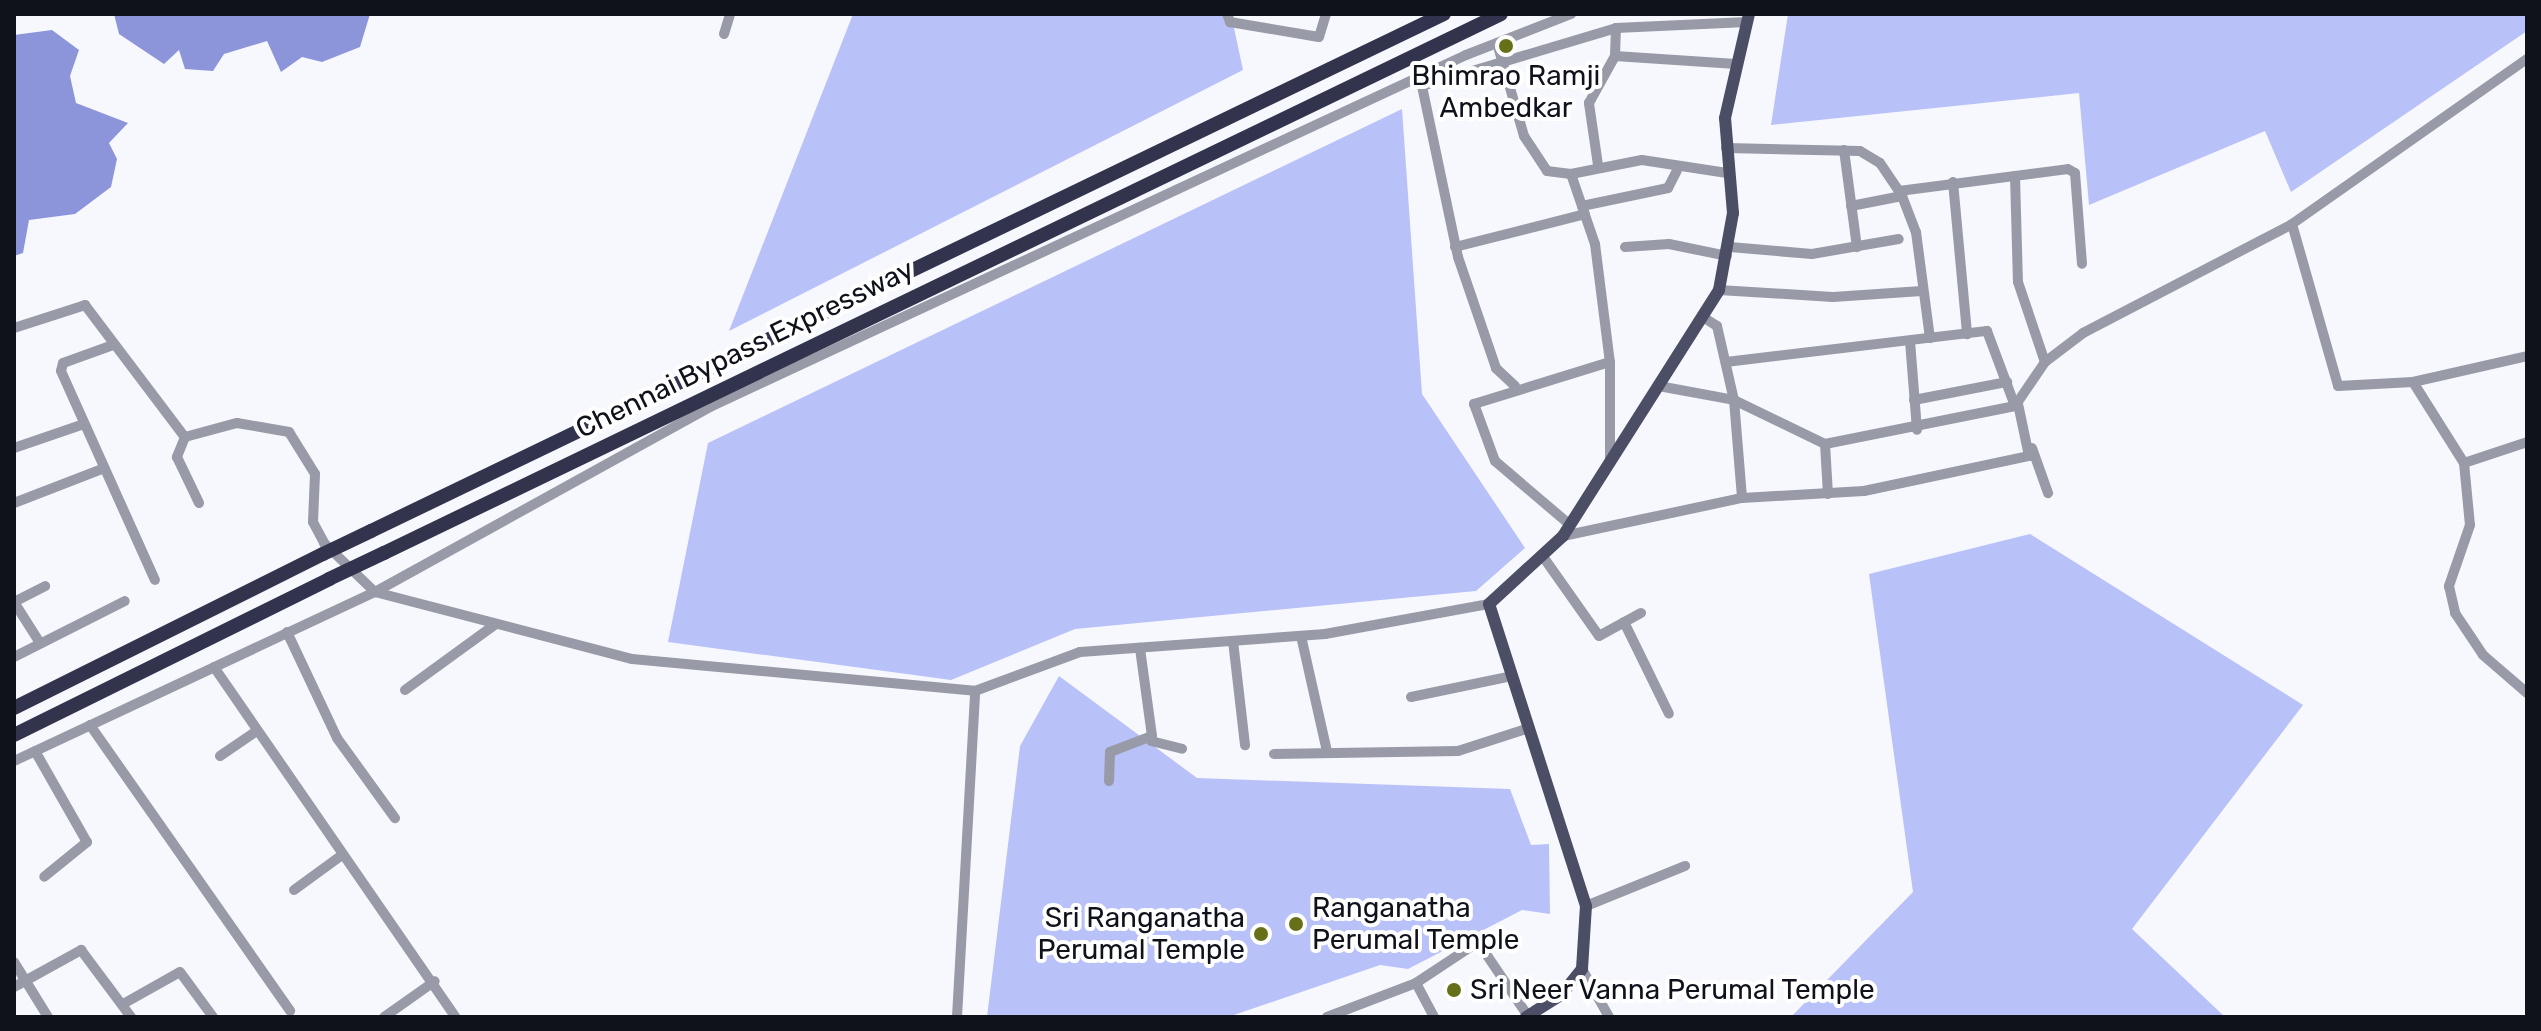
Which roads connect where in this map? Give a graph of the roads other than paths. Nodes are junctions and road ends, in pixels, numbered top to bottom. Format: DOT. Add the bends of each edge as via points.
graph roads {
  1 [pos="730,14"];
  2 [pos="1227,14"];
  3 [pos="1326,14"];
  4 [pos="1444,14"];
  5 [pos="1501,14"];
  6 [pos="1571,14"];
  7 [pos="1266,18"];
  8 [pos="1748,18"];
  9 [pos="1616,28"];
  10 [pos="724,34"];
  11 [pos="1497,43"];
  12 [pos="1615,56"];
  13 [pos="1501,57"];
  14 [pos="2527,59"];
  15 [pos="1736,64"];
  16 [pos="1726,148"];
  17 [pos="1844,150"];
  18 [pos="1598,165"];
  19 [pos="1677,170"];
  20 [pos="1727,173"];
  21 [pos="1571,174"];
  22 [pos="2015,176"];
  23 [pos="1953,182"];
  24 [pos="1900,194"];
  25 [pos="1851,206"];
  26 [pos="1584,210"];
  27 [pos="2292,224"];
  28 [pos="1899,239"];
  29 [pos="1455,247"];
  30 [pos="1625,247"];
  31 [pos="1857,247"];
  32 [pos="1728,251"];
  33 [pos="2082,264"];
  34 [pos="1719,290"];
  35 [pos="1922,291"];
  36 [pos="1706,319"];
  37 [pos="14,328"];
  38 [pos="1967,334"];
  39 [pos="1930,338"];
  40 [pos="1910,341"];
  41 [pos="113,345"];
  42 [pos="2527,356"];
  43 [pos="1610,362"];
  44 [pos="1726,362"];
  45 [pos="2045,362"];
  46 [pos="2007,382"];
  47 [pos="2413,382"];
  48 [pos="1515,386"];
  49 [pos="1664,387"];
  50 [pos="1734,400"];
  51 [pos="1914,400"];
  52 [pos="711,401"];
  53 [pos="2016,405"];
  54 [pos="84,424"];
  55 [pos="1917,430"];
  56 [pos="642,436"];
  57 [pos="185,437"];
  58 [pos="2527,442"];
  59 [pos="1825,444"];
  60 [pos="14,448"];
  61 [pos="2032,448"];
  62 [pos="2464,463"];
  63 [pos="1610,468"];
  64 [pos="102,469"];
  65 [pos="2048,493"];
  66 [pos="1828,494"];
  67 [pos="1742,498"];
  68 [pos="14,503"];
  69 [pos="199,503"];
  70 [pos="1566,530"];
  71 [pos="1544,558"];
  72 [pos="155,580"];
  73 [pos="45,586"];
  74 [pos="375,592"];
  75 [pos="125,601"];
  76 [pos="14,602"];
  77 [pos="1489,604"];
  78 [pos="1641,613"];
  79 [pos="1624,622"];
  80 [pos="496,624"];
  81 [pos="287,632"];
  82 [pos="1301,636"];
  83 [pos="1233,641"];
  84 [pos="40,643"];
  85 [pos="1140,648"];
  86 [pos="14,657"];
  87 [pos="214,667"];
  88 [pos="1508,677"];
  89 [pos="405,690"];
  90 [pos="975,691"];
  91 [pos="2527,693"];
  92 [pos="1411,697"];
  93 [pos="14,708"];
  94 [pos="1669,714"];
  95 [pos="90,725"];
  96 [pos="1529,728"];
  97 [pos="255,732"];
  98 [pos="14,735"];
  99 [pos="1151,741"];
  100 [pos="1245,745"];
  101 [pos="1182,749"];
  102 [pos="35,751"];
  103 [pos="1327,751"];
  104 [pos="1274,754"];
  105 [pos="220,756"];
  106 [pos="14,761"];
  107 [pos="1109,781"];
  108 [pos="395,818"];
  109 [pos="342,855"];
  110 [pos="1685,866"];
  111 [pos="44,877"];
  112 [pos="294,890"];
  113 [pos="1586,906"];
  114 [pos="14,962"];
  115 [pos="1582,969"];
  116 [pos="26,980"];
  117 [pos="435,981"];
  118 [pos="1416,983"];
  119 [pos="14,987"];
  120 [pos="123,1004"];
  121 [pos="290,1011"];
  122 [pos="1527,1016"];
  123 [pos="48,1017"];
  124 [pos="131,1017"];
  125 [pos="213,1017"];
  126 [pos="384,1017"];
  127 [pos="455,1017"];
  128 [pos="957,1017"];
  129 [pos="1327,1017"];
  130 [pos="1434,1017"];
  131 [pos="1609,1017"];
  1 -- 10 [label="street"];
  2 -- 7 [label="street" via="1230,22"];
  3 -- 7 [label="street" via="1319,37"];
  4 -- 93 [label="highway, Chennai Bypass Expressway, bridge"];
  5 -- 52 [label="highway, Chennai Bypass Expressway"];
  6 -- 11 [label="street"];
  8 -- 9 [label="street"];
  8 -- 15 [label="main road"];
  9 -- 12 [label="street"];
  9 -- 13 [label="street"];
  11 -- 13 [label="street"];
  11 -- 52 [label="street"];
  12 -- 15 [label="street"];
  12 -- 18 [label="street" via="1589,103"];
  13 -- 21 [label="street" via="1532,156 1547,171"];
  13 -- 29 [label="street" via="1422,86"];
  14 -- 27 [label="street"];
  15 -- 16 [label="main road"];
  16 -- 17 [label="street"];
  16 -- 20 [label="main road"];
  17 -- 24 [label="street" via="1880,163"];
  17 -- 25 [label="street"];
  18 -- 19 [label="street" via="1642,160"];
  18 -- 21 [label="street"];
  19 -- 20 [label="street"];
  19 -- 26 [label="street" via="1668,188"];
  20 -- 32 [label="main road"];
  21 -- 26 [label="street"];
  22 -- 23 [label="street"];
  22 -- 33 [label="street" via="2075,173"];
  22 -- 45 [label="street" via="2018,282"];
  23 -- 24 [label="street"];
  23 -- 38 [label="street"];
  24 -- 25 [label="street"];
  24 -- 35 [label="street" via="1916,232"];
  25 -- 31 [label="street"];
  26 -- 29 [label="street"];
  26 -- 43 [label="street"];
  27 -- 45 [label="street" via="2083,333"];
  27 -- 47 [label="street" via="2338,386"];
  28 -- 31 [label="street"];
  29 -- 48 [label="street" via="1496,368"];
  30 -- 32 [label="street" via="1669,244"];
  31 -- 32 [label="street" via="1812,254"];
  32 -- 34 [label="main road"];
  34 -- 35 [label="street" via="1833,297"];
  34 -- 36 [label="main road"];
  35 -- 39 [label="street"];
  36 -- 44 [label="street" via="1717,326"];
  36 -- 49 [label="main road"];
  37 -- 41 [label="street" via="85,305"];
  38 -- 39 [label="street"];
  38 -- 46 [label="street" via="1987,331"];
  39 -- 40 [label="street"];
  40 -- 44 [label="street"];
  40 -- 51 [label="street"];
  41 -- 54 [label="street" via="61,366"];
  41 -- 57 [label="street"];
  42 -- 47 [label="street"];
  43 -- 48 [label="street"];
  43 -- 63 [label="street"];
  44 -- 50 [label="street"];
  45 -- 53 [label="street"];
  46 -- 51 [label="street"];
  46 -- 53 [label="street"];
  47 -- 62 [label="street"];
  48 -- 70 [label="street" via="1474,409 1495,461"];
  49 -- 50 [label="street"];
  49 -- 63 [label="main road"];
  50 -- 59 [label="street"];
  50 -- 67 [label="street"];
  51 -- 55 [label="street"];
  52 -- 56 [label="highway, Chennai Bypass Expressway"];
  53 -- 55 [label="street"];
  53 -- 61 [label="street"];
  54 -- 60 [label="street"];
  54 -- 64 [label="street"];
  55 -- 59 [label="street"];
  56 -- 74 [label="street"];
  56 -- 98 [label="highway, Chennai Bypass Expressway, bridge" via="329,579"];
  57 -- 69 [label="street" via="177,457"];
  57 -- 74 [label="street" via="237,423 289,432 315,474 313,522 324,543"];
  58 -- 62 [label="street"];
  59 -- 66 [label="street"];
  61 -- 65 [label="street"];
  61 -- 66 [label="street" via="2029,456"];
  62 -- 91 [label="street" via="2470,525 2450,599 2483,655"];
  63 -- 70 [label="main road"];
  64 -- 68 [label="street"];
  64 -- 72 [label="street"];
  66 -- 67 [label="street"];
  67 -- 70 [label="street"];
  70 -- 71 [label="main road"];
  71 -- 77 [label="main road"];
  71 -- 79 [label="street" via="1599,636"];
  73 -- 76 [label="street"];
  74 -- 80 [label="street"];
  74 -- 81 [label="street"];
  75 -- 84 [label="street"];
  76 -- 84 [label="street"];
  77 -- 82 [label="street"];
  77 -- 88 [label="main road"];
  78 -- 79 [label="street"];
  79 -- 94 [label="street"];
  80 -- 89 [label="street"];
  80 -- 90 [label="street" via="656,663"];
  81 -- 87 [label="street"];
  81 -- 108 [label="street" via="337,738"];
  82 -- 83 [label="street"];
  82 -- 103 [label="street"];
  83 -- 85 [label="street"];
  83 -- 100 [label="street"];
  84 -- 86 [label="street"];
  85 -- 90 [label="street" via="1080,652"];
  85 -- 99 [label="street"];
  87 -- 95 [label="street"];
  87 -- 97 [label="street"];
  88 -- 92 [label="street"];
  88 -- 96 [label="main road"];
  90 -- 128 [label="street"];
  95 -- 102 [label="street"];
  95 -- 121 [label="street"];
  96 -- 103 [label="street" via="1458,751"];
  96 -- 113 [label="main road"];
  97 -- 105 [label="street"];
  97 -- 109 [label="street"];
  99 -- 101 [label="street"];
  99 -- 107 [label="street" via="1110,752"];
  102 -- 106 [label="street"];
  102 -- 111 [label="street" via="87,842"];
  103 -- 104 [label="street"];
  109 -- 112 [label="street"];
  109 -- 117 [label="street"];
  110 -- 113 [label="street"];
  113 -- 115 [label="main road"];
  114 -- 116 [label="street"];
  115 -- 122 [label="main road" via="1561,995"];
  115 -- 131 [label="street"];
  116 -- 119 [label="street"];
  116 -- 120 [label="street" via="81,950"];
  116 -- 123 [label="street"];
  117 -- 126 [label="street"];
  117 -- 127 [label="street"];
  118 -- 122 [label="street" via="1483,942"];
  118 -- 129 [label="street"];
  118 -- 130 [label="street"];
  120 -- 124 [label="street"];
  120 -- 125 [label="street" via="180,972"];
}
